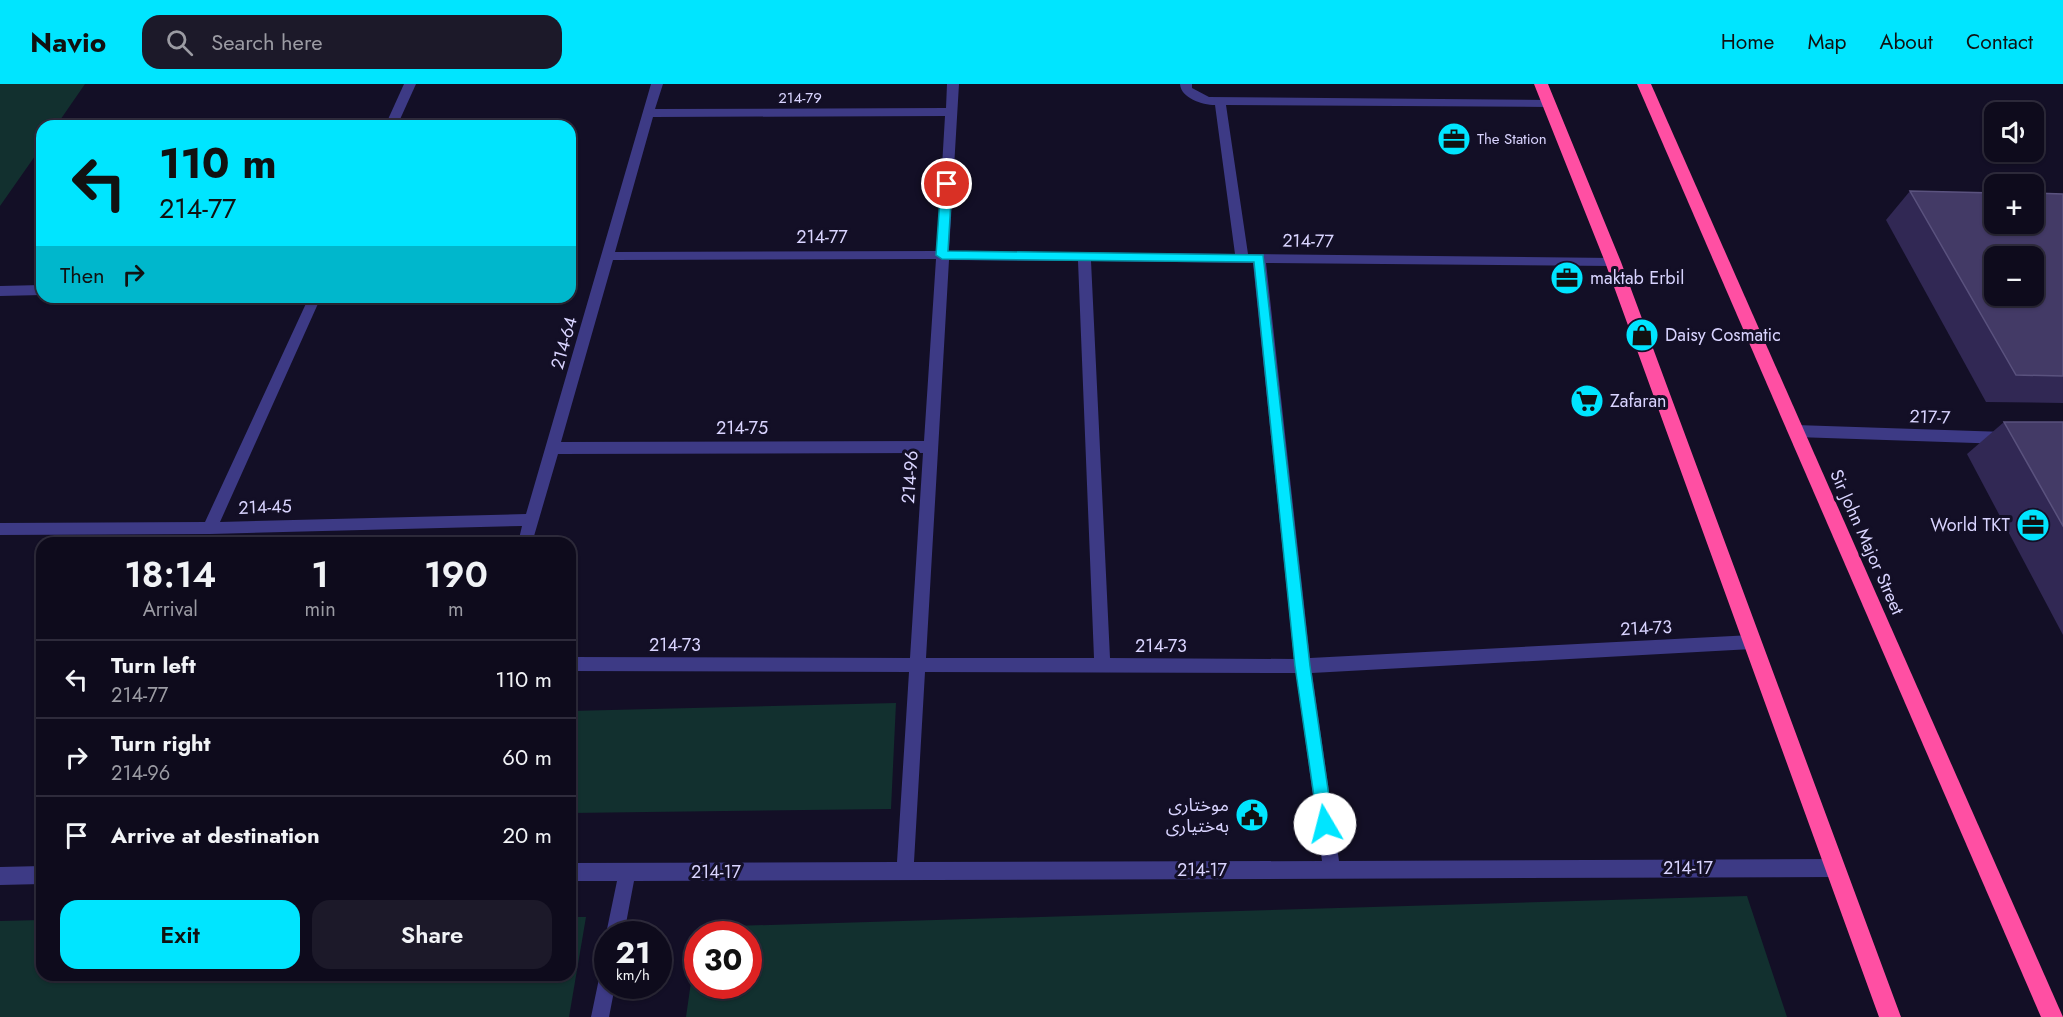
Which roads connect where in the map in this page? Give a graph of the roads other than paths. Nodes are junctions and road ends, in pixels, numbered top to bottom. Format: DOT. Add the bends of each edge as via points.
graph roads {
  1 [pos="410,84"];
  2 [pos="657,84"];
  3 [pos="953,84"];
  4 [pos="1186,84"];
  5 [pos="1541,84"];
  6 [pos="1644,84"];
  7 [pos="1220,101"];
  8 [pos="1548,103"];
  9 [pos="951,112"];
  10 [pos="649,113"];
  11 [pos="394,120"];
  12 [pos="942,255"];
  13 [pos="608,256"];
  14 [pos="1084,256"];
  15 [pos="1242,258"];
  16 [pos="1259,258"];
  17 [pos="1613,262"];
  18 [pos="36,290"];
  19 [pos="0,291"];
  20 [pos="312,303"];
  21 [pos="1796,431"];
  22 [pos="2023,440"];
  23 [pos="931,447"];
  24 [pos="552,448"];
  25 [pos="532,520"];
  26 [pos="210,528"];
  27 [pos="0,530"];
  28 [pos="527,537"];
  29 [pos="1752,642"];
  30 [pos="576,664"];
  31 [pos="918,665"];
  32 [pos="1102,665"];
  33 [pos="1303,666"];
  34 [pos="1835,868"];
  35 [pos="1332,870"];
  36 [pos="576,872"];
  37 [pos="905,872"];
  38 [pos="627,873"];
  39 [pos="36,875"];
  40 [pos="0,876"];
  41 [pos="618,921"];
  42 [pos="604,999"];
  43 [pos="600,1017"];
  44 [pos="1890,1017"];
  45 [pos="2052,1017"];
  1 -- 11 [label="street"];
  2 -- 10 [label="street, 214-64"];
  3 -- 9 [label="street, 214-96"];
  4 -- 7 [label="street" via="1195,96"];
  5 -- 8 [label="highway"];
  6 -- 21 [label="highway, Sir John Major Street"];
  7 -- 8 [label="street"];
  7 -- 15 [label="street"];
  8 -- 17 [label="highway"];
  9 -- 10 [label="street, 214-79"];
  9 -- 12 [label="street, 214-96"];
  10 -- 13 [label="street, 214-64"];
  12 -- 13 [label="street, 214-77"];
  12 -- 14 [label="street, 214-77"];
  12 -- 23 [label="street, 214-96"];
  13 -- 24 [label="street, 214-64"];
  14 -- 15 [label="street, 214-77"];
  14 -- 32 [label="street"];
  15 -- 16 [label="street, 214-77"];
  16 -- 17 [label="street, 214-77"];
  16 -- 33 [label="street"];
  17 -- 29 [label="highway"];
  18 -- 19 [label="street"];
  20 -- 26 [label="street"];
  21 -- 22 [label="street, 217-7"];
  21 -- 45 [label="highway, Sir John Major Street"];
  23 -- 24 [label="street, 214-75"];
  23 -- 31 [label="street, 214-96"];
  24 -- 25 [label="street, 214-64"];
  25 -- 26 [label="street, 214-45"];
  25 -- 28 [label="street, 214-64"];
  26 -- 27 [label="street, 214-45"];
  29 -- 33 [label="street, 214-73"];
  29 -- 34 [label="highway"];
  30 -- 31 [label="street, 214-73"];
  31 -- 32 [label="street, 214-73"];
  31 -- 37 [label="street, 214-96"];
  32 -- 33 [label="street, 214-73"];
  33 -- 35 [label="street"];
  34 -- 35 [label="street, 214-17"];
  34 -- 44 [label="highway"];
  35 -- 37 [label="street, 214-17"];
  36 -- 38 [label="street, 214-17"];
  37 -- 38 [label="street, 214-17"];
  38 -- 41 [label="street"];
  39 -- 40 [label="street"];
  42 -- 43 [label="street"];
}
